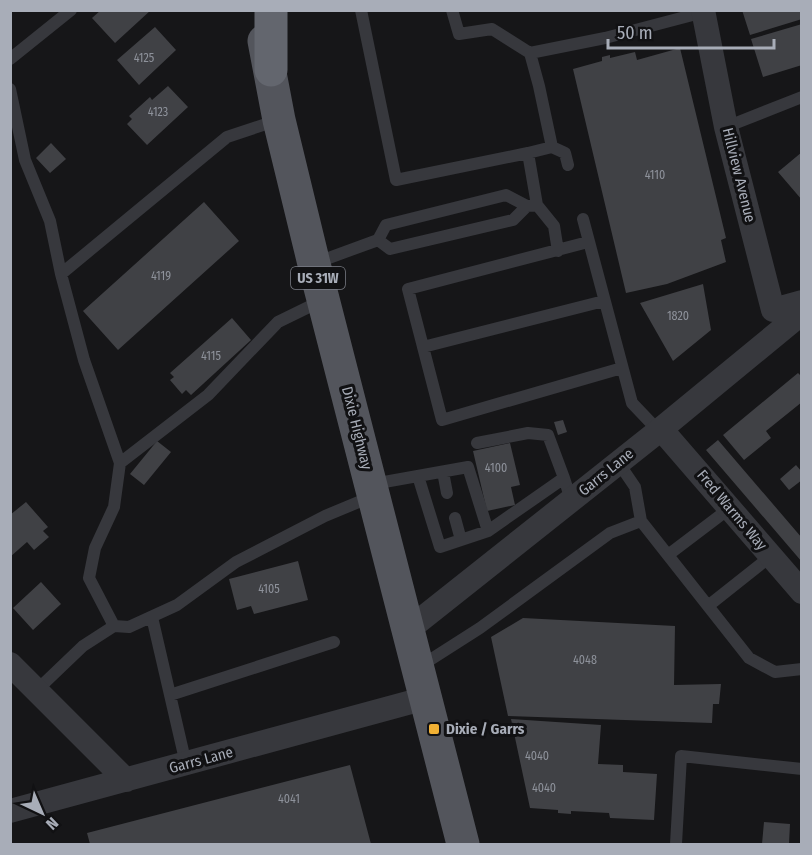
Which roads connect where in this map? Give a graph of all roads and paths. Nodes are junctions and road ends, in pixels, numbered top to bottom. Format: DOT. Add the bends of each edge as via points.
graph roads {
  1 [pos="71,10"];
  2 [pos="257,10"];
  3 [pos="271,10"];
  4 [pos="361,10"];
  5 [pos="452,10"];
  6 [pos="703,11"];
  7 [pos="530,53"];
  8 [pos="10,59"];
  9 [pos="271,70"];
  10 [pos="10,89"];
  11 [pos="801,97"];
  12 [pos="279,120"];
  13 [pos="726,127"];
  14 [pos="552,147"];
  15 [pos="528,153"];
  16 [pos="568,165"];
  17 [pos="532,206"];
  18 [pos="583,219"];
  19 [pos="378,240"];
  20 [pos="588,242"];
  21 [pos="558,251"];
  22 [pos="314,264"];
  23 [pos="62,274"];
  24 [pos="324,300"];
  25 [pos="604,301"];
  26 [pos="801,302"];
  27 [pos="801,313"];
  28 [pos="423,347"];
  29 [pos="622,368"];
  30 [pos="661,429"];
  31 [pos="477,442"];
  32 [pos="618,462"];
  33 [pos="120,463"];
  34 [pos="442,472"];
  35 [pos="418,476"];
  36 [pos="567,489"];
  37 [pos="373,490"];
  38 [pos="447,493"];
  39 [pos="730,508"];
  40 [pos="455,518"];
  41 [pos="641,521"];
  42 [pos="488,531"];
  43 [pos="460,540"];
  44 [pos="668,555"];
  45 [pos="771,556"];
  46 [pos="801,592"];
  47 [pos="708,606"];
  48 [pos="152,617"];
  49 [pos="114,626"];
  50 [pos="409,629"];
  51 [pos="334,642"];
  52 [pos="10,664"];
  53 [pos="418,667"];
  54 [pos="801,669"];
  55 [pos="37,690"];
  56 [pos="170,695"];
  57 [pos="426,698"];
  58 [pos="186,764"];
  59 [pos="801,769"];
  60 [pos="126,780"];
  61 [pos="10,811"];
  62 [pos="463,844"];
  63 [pos="676,844"];
  1 -- 8 [label="lane"];
  2 -- 9 [label="main road, Dixie Highway / US 31W"];
  3 -- 9 [label="highway"];
  4 -- 15 [label="lane" via="396,180"];
  5 -- 7 [label="lane" via="459,34 492,29"];
  6 -- 7 [label="lane" via="605,38"];
  6 -- 13 [label="street, Hillview Avenue"];
  7 -- 14 [label="lane"];
  9 -- 12 [label="main road, Dixie Highway / US 31W"];
  10 -- 23 [label="lane" via="25,160 50,221"];
  11 -- 13 [label="lane"];
  12 -- 22 [label="main road, Dixie Highway / US 31W"];
  12 -- 23 [label="lane" via="227,137"];
  13 -- 26 [label="street, Hillview Avenue" via="773,310"];
  14 -- 15 [label="lane"];
  14 -- 16 [label="lane" via="565,153"];
  15 -- 17 [label="lane"];
  17 -- 19 [label="lane" via="513,220 390,249"];
  17 -- 19 [label="lane" via="506,195 386,225"];
  17 -- 21 [label="lane" via="555,226"];
  18 -- 20 [label="lane"];
  19 -- 22 [label="lane"];
  20 -- 21 [label="lane"];
  20 -- 25 [label="lane"];
  21 -- 28 [label="lane" via="408,289"];
  22 -- 24 [label="main road, Dixie Highway / US 31W"];
  23 -- 33 [label="lane" via="84,360"];
  24 -- 33 [label="lane" via="278,322 208,395"];
  24 -- 37 [label="main road, Dixie Highway / US 31W"];
  25 -- 28 [label="lane"];
  25 -- 29 [label="lane"];
  27 -- 30 [label="street, Garrs Lane"];
  28 -- 29 [label="lane" via="442,420"];
  29 -- 30 [label="lane" via="632,403"];
  30 -- 32 [label="street, Garrs Lane"];
  30 -- 39 [label="street, Fred Warms Way"];
  31 -- 36 [label="lane" via="528,433 548,435"];
  32 -- 36 [label="street, Garrs Lane"];
  32 -- 41 [label="lane" via="635,487"];
  33 -- 49 [label="lane" via="114,507 95,548 89,578"];
  34 -- 35 [label="lane"];
  34 -- 38 [label="lane"];
  34 -- 42 [label="lane" via="468,467"];
  35 -- 37 [label="lane"];
  35 -- 43 [label="lane" via="440,548"];
  36 -- 42 [label="lane"];
  36 -- 50 [label="street, Garrs Lane"];
  37 -- 48 [label="lane" via="236,562 177,605"];
  37 -- 50 [label="main road, Dixie Highway / US 31W"];
  39 -- 44 [label="lane"];
  39 -- 45 [label="street, Fred Warms Way"];
  40 -- 43 [label="lane"];
  41 -- 44 [label="lane"];
  41 -- 53 [label="lane" via="610,533 480,628"];
  42 -- 43 [label="lane"];
  44 -- 47 [label="lane"];
  45 -- 46 [label="street, Fred Warms Way"];
  45 -- 47 [label="lane"];
  47 -- 54 [label="lane" via="748,658 775,672"];
  48 -- 49 [label="lane" via="129,627"];
  48 -- 56 [label="lane"];
  49 -- 55 [label="lane" via="83,646"];
  50 -- 53 [label="main road, Dixie Highway / US 31W"];
  51 -- 56 [label="lane"];
  52 -- 55 [label="street"];
  53 -- 57 [label="main road, Dixie Highway / US 31W"];
  55 -- 60 [label="street"];
  56 -- 58 [label="lane"];
  57 -- 58 [label="street, Garrs Lane"];
  57 -- 62 [label="main road, Dixie Highway / US 31W"];
  58 -- 60 [label="street, Garrs Lane"];
  59 -- 63 [label="lane" via="681,756"];
  60 -- 61 [label="street, Garrs Lane"];
}
